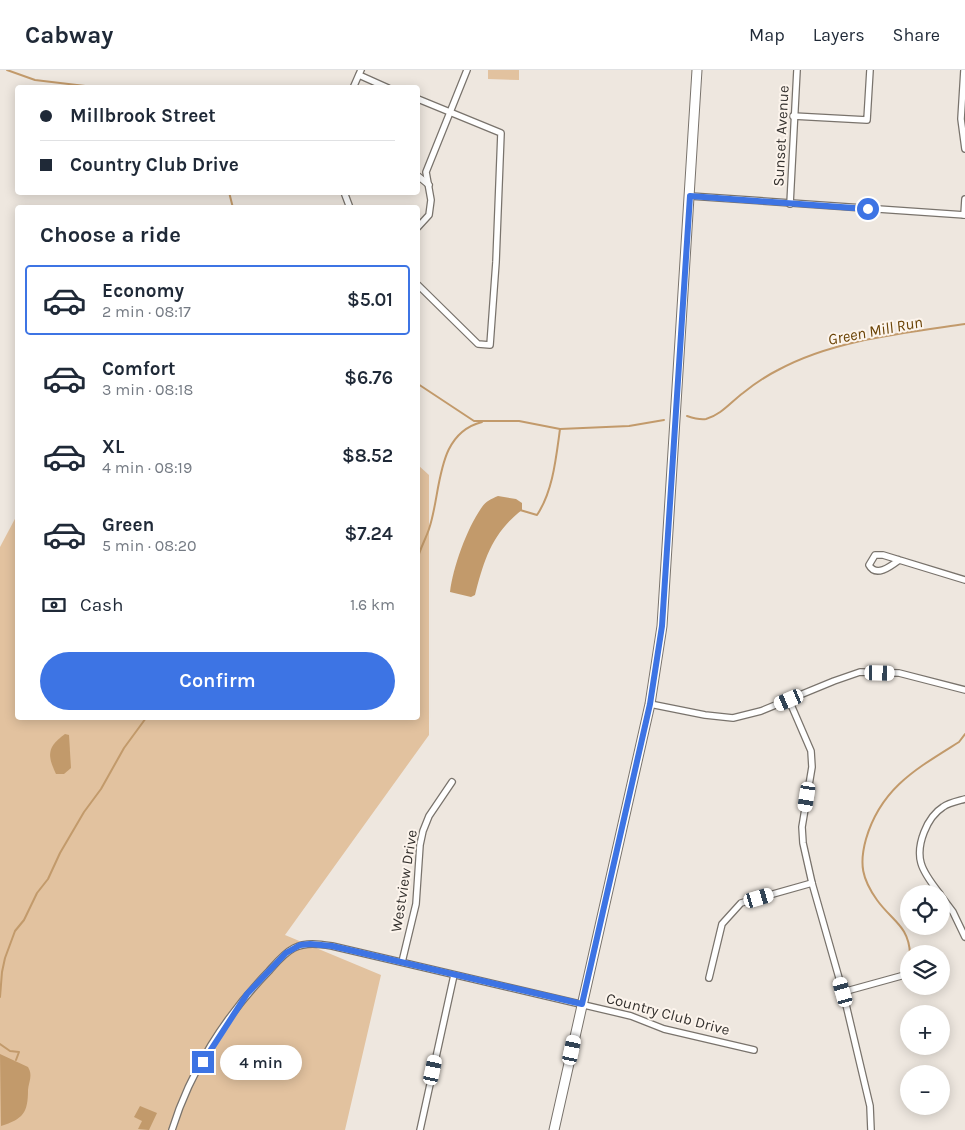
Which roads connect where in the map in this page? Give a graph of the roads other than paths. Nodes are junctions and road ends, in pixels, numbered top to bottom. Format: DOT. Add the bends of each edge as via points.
graph roads {
  1 [pos="467,70"];
  2 [pos="697,70"];
  3 [pos="796,70"];
  4 [pos="870,70"];
  5 [pos="964,70"];
  6 [pos="360,73"];
  7 [pos="354,85"];
  8 [pos="382,85"];
  9 [pos="420,100"];
  10 [pos="450,112"];
  11 [pos="793,116"];
  12 [pos="965,149"];
  13 [pos="420,178"];
  14 [pos="429,185"];
  15 [pos="690,196"];
  16 [pos="965,199"];
  17 [pos="790,204"];
  18 [pos="965,215"];
  19 [pos="420,225"];
  20 [pos="420,287"];
  21 [pos="899,560"];
  22 [pos="965,580"];
  23 [pos="965,690"];
  24 [pos="789,700"];
  25 [pos="650,704"];
  26 [pos="452,782"];
  27 [pos="965,799"];
  28 [pos="812,882"];
  29 [pos="934,885"];
  30 [pos="950,908"];
  31 [pos="965,937"];
  32 [pos="402,962"];
  33 [pos="454,975"];
  34 [pos="900,976"];
  35 [pos="709,978"];
  36 [pos="843,992"];
  37 [pos="582,1004"];
  38 [pos="754,1050"];
  39 [pos="172,1130"];
  40 [pos="420,1130"];
  41 [pos="554,1130"];
  42 [pos="871,1130"];
  1 -- 10 [label="street"];
  2 -- 15 [label="main road"];
  3 -- 11 [label="street, Sunset Avenue"];
  4 -- 11 [label="street" via="867,120"];
  5 -- 12 [label="street" via="961,119"];
  6 -- 7 [label="street"];
  6 -- 8 [label="street"];
  9 -- 10 [label="street"];
  10 -- 14 [label="street" via="426,172"];
  10 -- 20 [label="street" via="502,133 490,345 478,344"];
  11 -- 17 [label="street, Sunset Avenue"];
  13 -- 14 [label="street"];
  14 -- 19 [label="street" via="429,215"];
  15 -- 17 [label="street"];
  15 -- 25 [label="main road" via="662,626"];
  16 -- 18 [label="street"];
  17 -- 18 [label="street"];
  21 -- 21 [label="street" via="875,556 870,565 876,571 883,570"];
  21 -- 22 [label="street"];
  23 -- 24 [label="street" via="899,673 860,672"];
  24 -- 25 [label="street" via="734,718"];
  24 -- 28 [label="street" via="811,751 812,767 802,827"];
  25 -- 37 [label="main road"];
  26 -- 32 [label="street, Westview Drive" via="423,831 416,904"];
  27 -- 29 [label="street" via="943,806 932,817 923,835 921,864"];
  28 -- 35 [label="street" via="741,903 722,924"];
  28 -- 36 [label="street"];
  30 -- 31 [label="street"];
  32 -- 33 [label="street, Country Club Drive"];
  32 -- 39 [label="street, Country Club Drive" via="320,944 300,945 286,953 247,994 213,1044 188,1087"];
  33 -- 37 [label="street, Country Club Drive"];
  33 -- 40 [label="street"];
  34 -- 36 [label="street"];
  36 -- 42 [label="street" via="870,1106"];
  37 -- 38 [label="street, Country Club Drive"];
  37 -- 41 [label="main road"];
}
